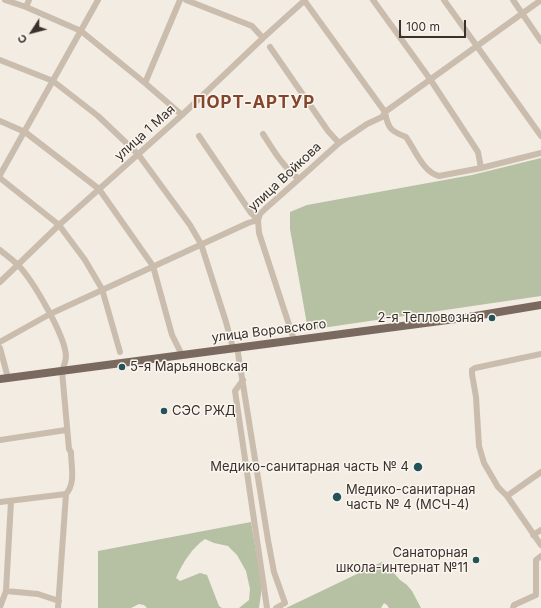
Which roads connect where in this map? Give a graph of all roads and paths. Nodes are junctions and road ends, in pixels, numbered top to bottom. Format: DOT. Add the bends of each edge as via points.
graph roads {
  1 [pos="6,0"];
  2 [pos="29,0"];
  3 [pos="98,0"];
  4 [pos="180,0"];
  5 [pos="186,0"];
  6 [pos="305,0"];
  7 [pos="373,0"];
  8 [pos="444,0"];
  9 [pos="513,0"];
  10 [pos="541,0"];
  11 [pos="26,7"];
  12 [pos="523,13"];
  13 [pos="81,31"];
  14 [pos="263,38"];
  15 [pos="541,41"];
  16 [pos="477,46"];
  17 [pos="270,47"];
  18 [pos="0,60"];
  19 [pos="430,79"];
  20 [pos="53,81"];
  21 [pos="145,83"];
  22 [pos="385,112"];
  23 [pos="182,115"];
  24 [pos="378,119"];
  25 [pos="0,121"];
  26 [pos="387,123"];
  27 [pos="25,132"];
  28 [pos="263,134"];
  29 [pos="199,136"];
  30 [pos="541,136"];
  31 [pos="339,143"];
  32 [pos="541,153"];
  33 [pos="138,154"];
  34 [pos="481,168"];
  35 [pos="0,176"];
  36 [pos="299,179"];
  37 [pos="99,189"];
  38 [pos="258,220"];
  39 [pos="59,225"];
  40 [pos="201,244"];
  41 [pos="0,250"];
  42 [pos="19,266"];
  43 [pos="153,266"];
  44 [pos="0,282"];
  45 [pos="102,289"];
  46 [pos="541,305"];
  47 [pos="50,314"];
  48 [pos="294,340"];
  49 [pos="0,342"];
  50 [pos="0,348"];
  51 [pos="235,348"];
  52 [pos="120,352"];
  53 [pos="541,354"];
  54 [pos="182,355"];
  55 [pos="62,371"];
  56 [pos="4,379"];
  57 [pos="243,380"];
  58 [pos="66,430"];
  59 [pos="0,440"];
  60 [pos="541,472"];
  61 [pos="66,494"];
  62 [pos="506,496"];
  63 [pos="11,501"];
  64 [pos="0,502"];
  65 [pos="541,530"];
  66 [pos="533,536"];
  67 [pos="541,545"];
  68 [pos="541,556"];
  69 [pos="6,591"];
  70 [pos="59,605"];
  71 [pos="0,607"];
  72 [pos="267,608"];
  73 [pos="276,608"];
  74 [pos="513,608"];
  1 -- 11 [label="street"];
  2 -- 11 [label="street"];
  3 -- 13 [label="street"];
  4 -- 21 [label="street"];
  5 -- 14 [label="street" via="252,26"];
  6 -- 14 [label="street, улица 1 Мая"];
  6 -- 22 [label="street"];
  7 -- 19 [label="street"];
  8 -- 16 [label="street"];
  9 -- 12 [label="street"];
  10 -- 12 [label="street, улица Войкова"];
  11 -- 13 [label="street"];
  12 -- 15 [label="street"];
  12 -- 16 [label="street, улица Войкова"];
  13 -- 20 [label="street"];
  13 -- 21 [label="street"];
  14 -- 23 [label="street, улица 1 Мая"];
  16 -- 19 [label="street, улица Войкова"];
  16 -- 30 [label="street"];
  17 -- 31 [label="street"];
  18 -- 20 [label="street"];
  19 -- 22 [label="street, улица Войкова"];
  19 -- 34 [label="street" via="478,152"];
  20 -- 27 [label="street"];
  20 -- 33 [label="street" via="98,116"];
  21 -- 23 [label="street"];
  22 -- 24 [label="street, улица Войкова"];
  22 -- 26 [label="street"];
  23 -- 33 [label="street, улица 1 Мая"];
  24 -- 26 [label="street"];
  24 -- 31 [label="street, улица Войкова"];
  25 -- 27 [label="street"];
  26 -- 34 [label="street" via="393,131 406,137 427,169 434,174 439,176"];
  27 -- 35 [label="street"];
  27 -- 37 [label="street"];
  28 -- 36 [label="street" via="288,171"];
  29 -- 38 [label="street"];
  31 -- 36 [label="street, улица Войкова"];
  32 -- 34 [label="street"];
  33 -- 37 [label="street, улица 1 Мая"];
  33 -- 40 [label="street"];
  35 -- 39 [label="street"];
  36 -- 38 [label="street, улица Войкова" via="265,209"];
  37 -- 39 [label="street, улица 1 Мая"];
  37 -- 43 [label="street"];
  38 -- 40 [label="street, улица Войкова"];
  38 -- 48 [label="street"];
  39 -- 42 [label="street, улица 1 Мая"];
  39 -- 45 [label="street" via="85,260"];
  40 -- 43 [label="street, улица Войкова"];
  40 -- 51 [label="street"];
  41 -- 42 [label="street"];
  42 -- 44 [label="street, улица 1 Мая"];
  42 -- 47 [label="street"];
  43 -- 45 [label="street, улица Войкова"];
  43 -- 54 [label="street" via="172,335"];
  45 -- 47 [label="street, улица Войкова"];
  45 -- 52 [label="street"];
  46 -- 48 [label="main road, улица Воровского"];
  47 -- 49 [label="street, улица Войкова"];
  47 -- 55 [label="street" via="61,336 66,355"];
  48 -- 51 [label="main road, улица Воровского"];
  50 -- 56 [label="street"];
  51 -- 54 [label="main road, улица Воровского"];
  51 -- 57 [label="street"];
  53 -- 62 [label="street" via="472,370 481,455 495,482"];
  54 -- 55 [label="main road, улица Воровского"];
  55 -- 56 [label="main road, улица Воровского"];
  55 -- 58 [label="street"];
  57 -- 72 [label="street" via="235,391"];
  57 -- 73 [label="street" via="274,572 285,603"];
  58 -- 59 [label="street"];
  58 -- 61 [label="street" via="71,452 72,482"];
  60 -- 62 [label="street"];
  61 -- 63 [label="street"];
  61 -- 70 [label="street"];
  62 -- 66 [label="street"];
  63 -- 64 [label="street"];
  63 -- 69 [label="street"];
  65 -- 66 [label="street"];
  66 -- 67 [label="street"];
  68 -- 74 [label="street" via="536,560 536,595 514,605"];
  69 -- 70 [label="street" via="38,594"];
  69 -- 71 [label="street"];
}
